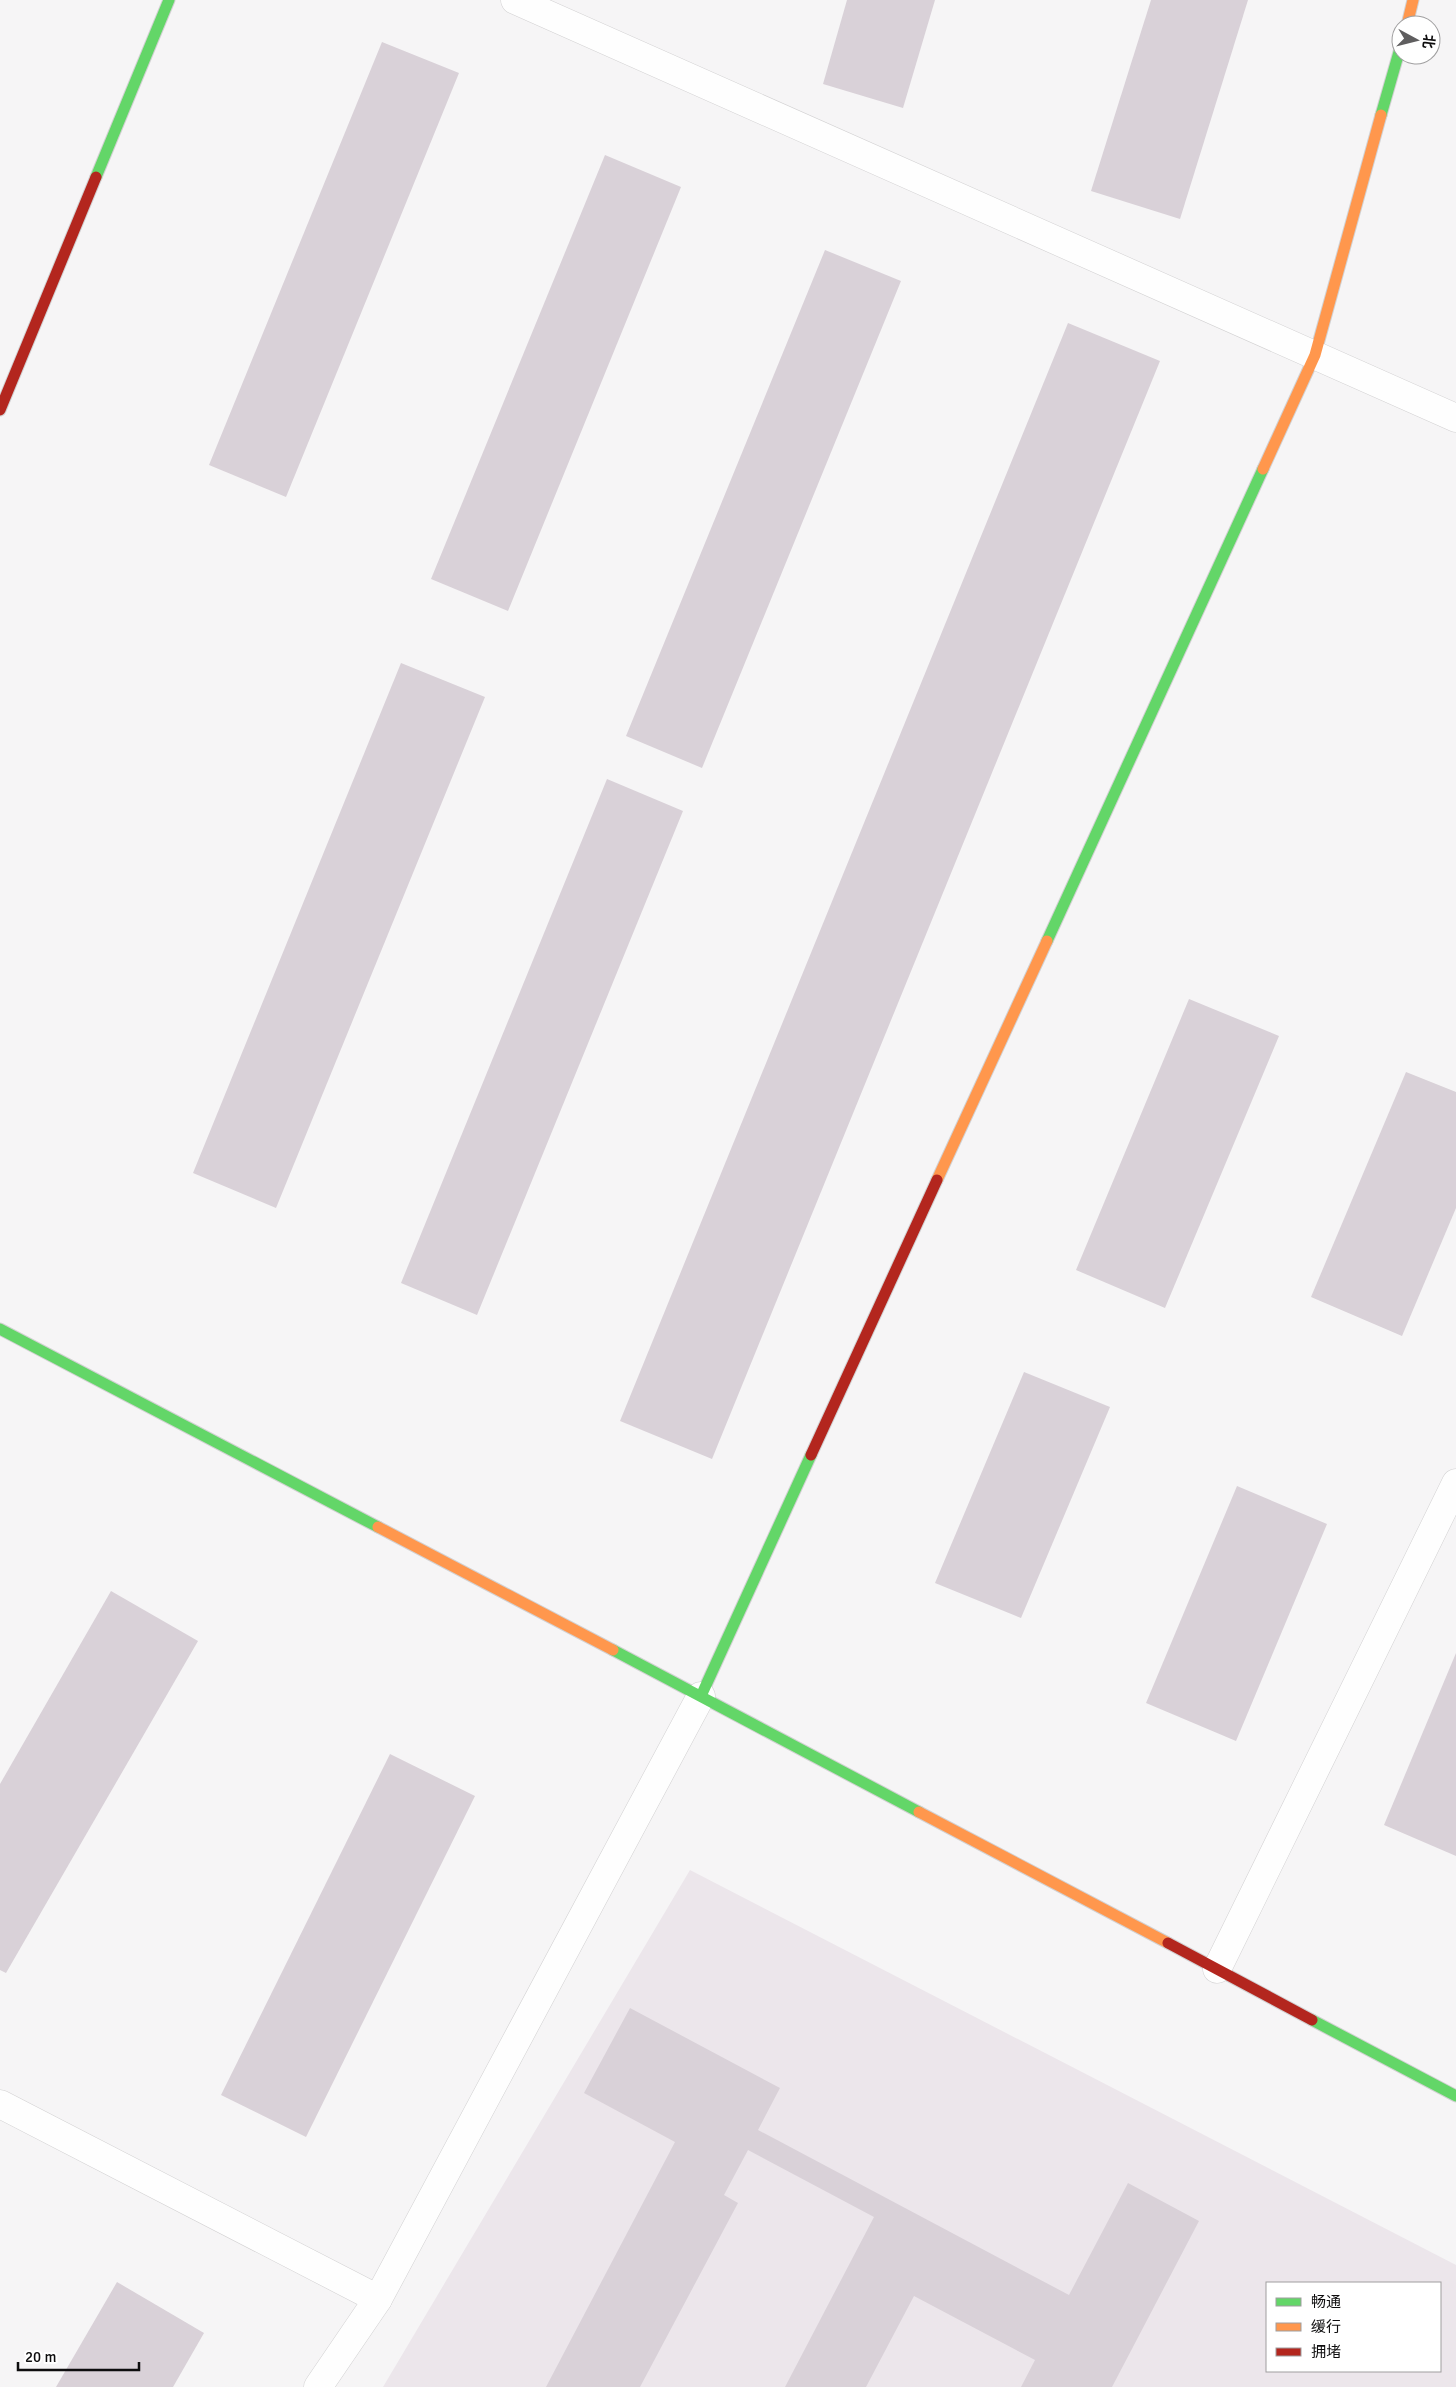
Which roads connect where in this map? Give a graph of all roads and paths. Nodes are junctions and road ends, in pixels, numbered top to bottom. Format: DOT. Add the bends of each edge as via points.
graph roads {
  1 [pos="169,0"];
  2 [pos="515,0"];
  3 [pos="1414,0"];
  4 [pos="1409,15"];
  5 [pos="1395,65"];
  6 [pos="1315,356"];
  7 [pos="0,410"];
  8 [pos="1456,418"];
  9 [pos="0,1329"];
  10 [pos="1456,1483"];
  11 [pos="701,1696"];
  12 [pos="1217,1969"];
  13 [pos="1456,2096"];
  14 [pos="0,2104"];
  15 [pos="378,2299"];
  16 [pos="318,2387"];
  1 -- 7 [label="street"];
  2 -- 6 [label="street"];
  3 -- 4 [label="street"];
  5 -- 6 [label="street"];
  6 -- 8 [label="street"];
  6 -- 11 [label="street"];
  9 -- 11 [label="street"];
  10 -- 12 [label="street"];
  11 -- 12 [label="street"];
  11 -- 15 [label="street"];
  12 -- 13 [label="street"];
  14 -- 15 [label="street"];
  15 -- 16 [label="street"];
}
